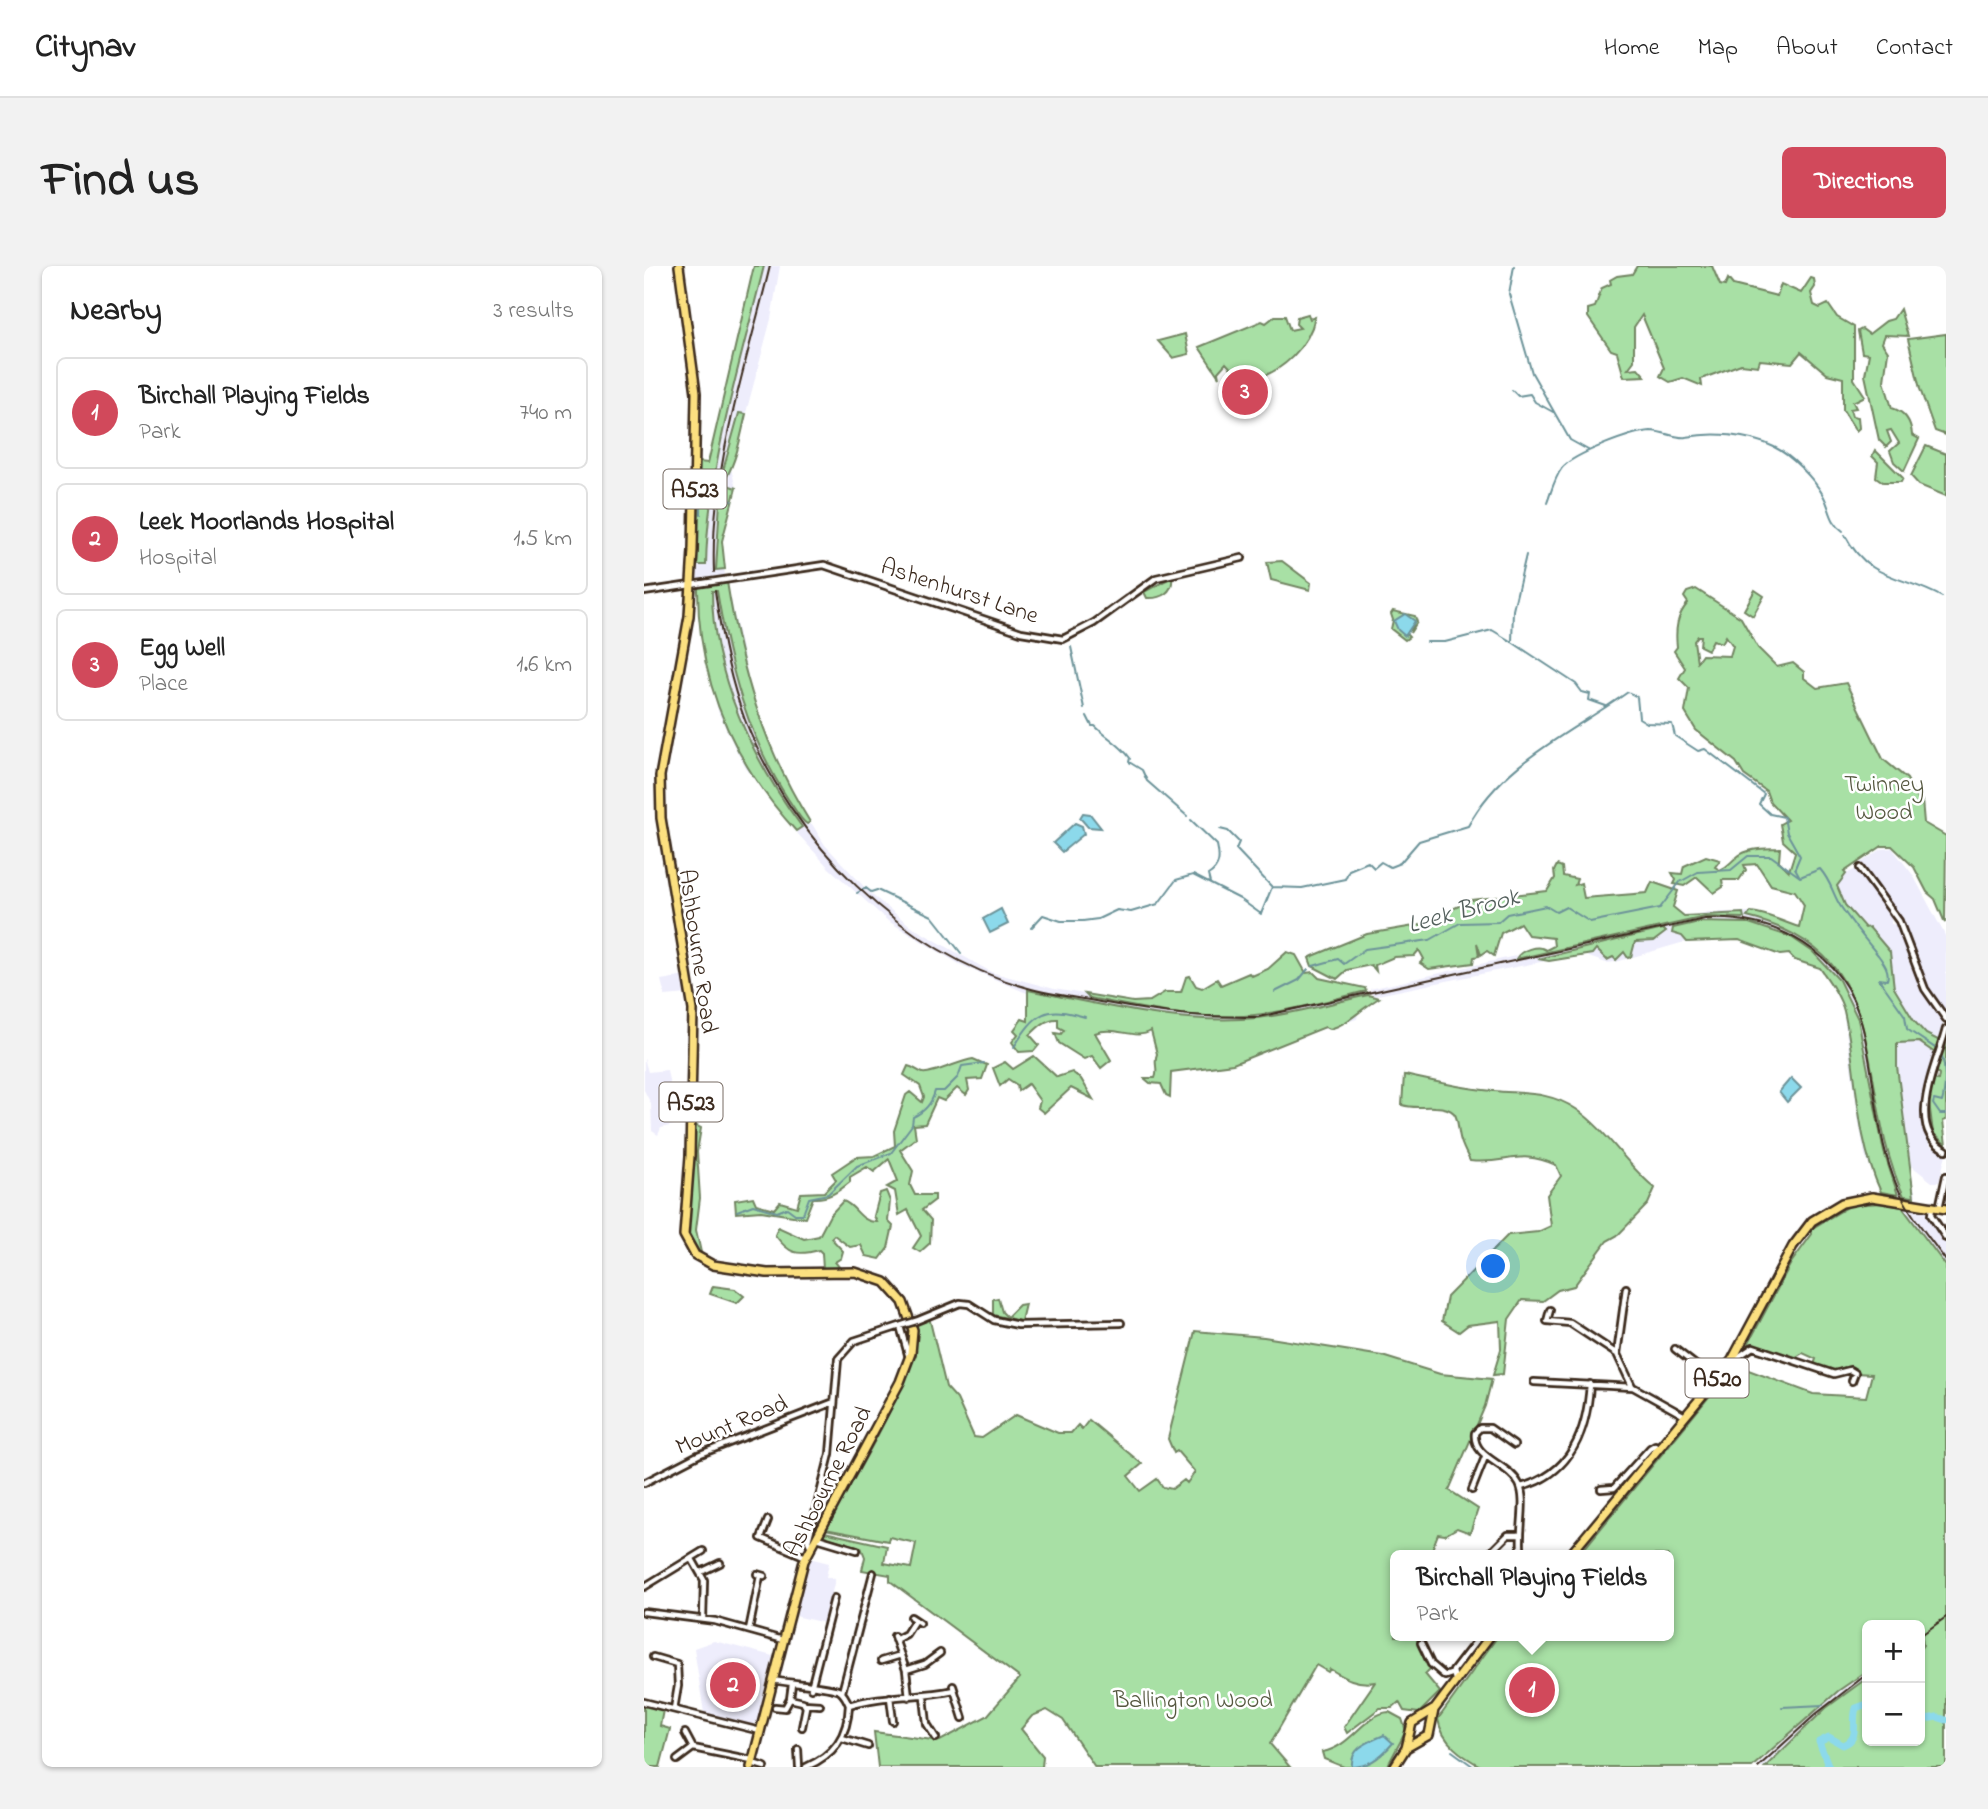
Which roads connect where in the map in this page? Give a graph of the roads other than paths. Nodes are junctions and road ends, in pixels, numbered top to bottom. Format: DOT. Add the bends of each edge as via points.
graph roads {
  1 [pos="679,266"];
  2 [pos="1242,558"];
  3 [pos="691,585"];
  4 [pos="644,592"];
  5 [pos="1860,868"];
  6 [pos="1946,1019"];
  7 [pos="1946,1030"];
  8 [pos="1946,1150"];
  9 [pos="1946,1176"];
  10 [pos="1939,1208"];
  11 [pos="1946,1238"];
  12 [pos="1626,1288"];
  13 [pos="1550,1310"];
  14 [pos="1121,1323"];
  15 [pos="900,1326"];
  16 [pos="1675,1349"];
  17 [pos="1617,1354"];
  18 [pos="908,1356"];
  19 [pos="1732,1360"];
  20 [pos="1715,1380"];
  21 [pos="1852,1381"];
  22 [pos="1534,1382"];
  23 [pos="1590,1384"];
  24 [pos="1633,1387"];
  25 [pos="834,1402"];
  26 [pos="1685,1416"];
  27 [pos="1514,1445"];
  28 [pos="1658,1447"];
  29 [pos="1485,1457"];
  30 [pos="644,1483"];
  31 [pos="1521,1487"];
  32 [pos="1601,1489"];
  33 [pos="1472,1490"];
  34 [pos="768,1520"];
  35 [pos="1520,1535"];
  36 [pos="817,1538"];
  37 [pos="811,1548"];
  38 [pos="857,1550"];
  39 [pos="1493,1550"];
  40 [pos="1522,1550"];
  41 [pos="1574,1550"];
  42 [pos="704,1551"];
  43 [pos="806,1557"];
  44 [pos="692,1559"];
  45 [pos="720,1563"];
  46 [pos="701,1572"];
  47 [pos="873,1573"];
  48 [pos="760,1576"];
  49 [pos="644,1587"];
  50 [pos="834,1598"];
  51 [pos="644,1612"];
  52 [pos="703,1619"];
  53 [pos="915,1620"];
  54 [pos="749,1630"];
  55 [pos="783,1640"];
  56 [pos="1477,1641"];
  57 [pos="1485,1641"];
  58 [pos="1421,1643"];
  59 [pos="936,1654"];
  60 [pos="901,1656"];
  61 [pos="653,1657"];
  62 [pos="882,1659"];
  63 [pos="906,1670"];
  64 [pos="1453,1677"];
  65 [pos="773,1680"];
  66 [pos="792,1684"];
  67 [pos="811,1688"];
  68 [pos="842,1692"];
  69 [pos="890,1697"];
  70 [pos="909,1697"];
  71 [pos="924,1697"];
  72 [pos="790,1699"];
  73 [pos="644,1702"];
  74 [pos="804,1704"];
  75 [pos="820,1705"];
  76 [pos="849,1705"];
  77 [pos="775,1707"];
  78 [pos="674,1709"];
  79 [pos="1433,1710"];
  80 [pos="963,1714"];
  81 [pos="1421,1717"];
  82 [pos="894,1718"];
  83 [pos="1430,1723"];
  84 [pos="801,1724"];
  85 [pos="760,1731"];
  86 [pos="1411,1731"];
  87 [pos="685,1733"];
  88 [pos="842,1738"];
  89 [pos="936,1738"];
  90 [pos="1420,1738"];
  91 [pos="865,1744"];
  92 [pos="693,1748"];
  93 [pos="1406,1748"];
  94 [pos="798,1749"];
  95 [pos="677,1760"];
  96 [pos="751,1763"];
  97 [pos="817,1765"];
  98 [pos="765,1767"];
  99 [pos="799,1767"];
  100 [pos="806,1767"];
  101 [pos="1394,1767"];
  1 -- 3 [label="highway, Ashbourne Road / A523" via="696,393"];
  2 -- 3 [label="street, Ashenhurst Lane" via="1156,578 1094,623 1063,639 1021,632 835,567 810,566"];
  3 -- 4 [label="street, Ashenhurst Lane"];
  3 -- 18 [label="highway, Ashbourne Road / A523" via="660,776 661,818 693,1010 684,1235 695,1255 713,1265 767,1273 855,1272 885,1282 910,1316 914,1337"];
  5 -- 6 [label="street" via="1899,921 1925,989"];
  7 -- 8 [label="street" via="1925,1102 1930,1137"];
  9 -- 10 [label="street"];
  10 -- 11 [label="street" via="1931,1215"];
  10 -- 19 [label="highway, A520" via="1882,1198 1853,1200 1831,1208 1804,1230"];
  12 -- 17 [label="street"];
  13 -- 17 [label="street" via="1547,1321 1570,1324"];
  14 -- 15 [label="street, bridge" via="1018,1325 994,1320 960,1303"];
  15 -- 18 [label="street"];
  15 -- 25 [label="street" via="853,1341 841,1354 836,1363"];
  16 -- 20 [label="street"];
  17 -- 24 [label="street"];
  18 -- 36 [label="highway, Ashbourne Road / A523" via="881,1420"];
  19 -- 20 [label="highway, A520"];
  19 -- 21 [label="street" via="1753,1347 1834,1374 1850,1370 1855,1373"];
  20 -- 26 [label="highway, A520"];
  22 -- 23 [label="street"];
  23 -- 24 [label="street"];
  23 -- 31 [label="street" via="1587,1416 1577,1443 1548,1476"];
  24 -- 26 [label="street"];
  25 -- 30 [label="street, Mount Road" via="698,1455"];
  25 -- 37 [label="street" via="830,1454 808,1541"];
  26 -- 28 [label="highway, A520"];
  27 -- 29 [label="street" via="1490,1428 1480,1428 1474,1440"];
  28 -- 32 [label="street" via="1650,1448 1614,1488"];
  28 -- 41 [label="highway, A520"];
  29 -- 31 [label="street" via="1503,1465"];
  29 -- 33 [label="street"];
  31 -- 35 [label="street"];
  34 -- 43 [label="street" via="761,1538"];
  35 -- 39 [label="street" via="1508,1535"];
  35 -- 40 [label="street"];
  36 -- 37 [label="highway, Ashbourne Road / A523"];
  36 -- 38 [label="street"];
  37 -- 43 [label="highway, Ashbourne Road / A523"];
  42 -- 44 [label="street"];
  43 -- 55 [label="highway, Ashbourne Road / A523"];
  44 -- 46 [label="street"];
  44 -- 49 [label="street"];
  45 -- 46 [label="street"];
  46 -- 52 [label="street"];
  47 -- 68 [label="street"];
  48 -- 54 [label="street"];
  50 -- 67 [label="street"];
  51 -- 52 [label="street"];
  52 -- 54 [label="street"];
  53 -- 60 [label="street" via="906,1634 894,1638"];
  54 -- 55 [label="street"];
  55 -- 65 [label="highway, Ashbourne Road / A523"];
  56 -- 64 [label="street"];
  57 -- 64 [label="highway"];
  58 -- 64 [label="street" via="1432,1664"];
  59 -- 63 [label="street"];
  60 -- 62 [label="street"];
  60 -- 63 [label="street"];
  61 -- 78 [label="street" via="677,1664"];
  63 -- 70 [label="street"];
  64 -- 79 [label="highway"];
  65 -- 66 [label="street"];
  65 -- 85 [label="highway, Ashbourne Road / A523"];
  66 -- 67 [label="street"];
  66 -- 72 [label="street"];
  67 -- 68 [label="street"];
  68 -- 76 [label="street"];
  69 -- 70 [label="street"];
  69 -- 76 [label="street"];
  69 -- 82 [label="street"];
  70 -- 71 [label="street"];
  71 -- 80 [label="street" via="953,1688"];
  71 -- 89 [label="street" via="927,1724"];
  72 -- 74 [label="street"];
  72 -- 77 [label="street" via="785,1708"];
  73 -- 78 [label="street"];
  74 -- 75 [label="street"];
  74 -- 84 [label="street"];
  76 -- 88 [label="street"];
  78 -- 85 [label="street"];
  79 -- 81 [label="highway"];
  79 -- 83 [label="highway"];
  81 -- 83 [label="highway"];
  81 -- 86 [label="highway" via="1413,1721"];
  83 -- 90 [label="highway" via="1430,1733"];
  85 -- 96 [label="highway, Ashbourne Road / A523"];
  86 -- 90 [label="highway"];
  86 -- 93 [label="highway"];
  87 -- 92 [label="street"];
  88 -- 91 [label="street"];
  88 -- 97 [label="street"];
  90 -- 93 [label="highway"];
  92 -- 95 [label="street"];
  92 -- 96 [label="street"];
  93 -- 101 [label="highway"];
  94 -- 99 [label="street"];
  96 -- 98 [label="street"];
  97 -- 100 [label="street"];
}
